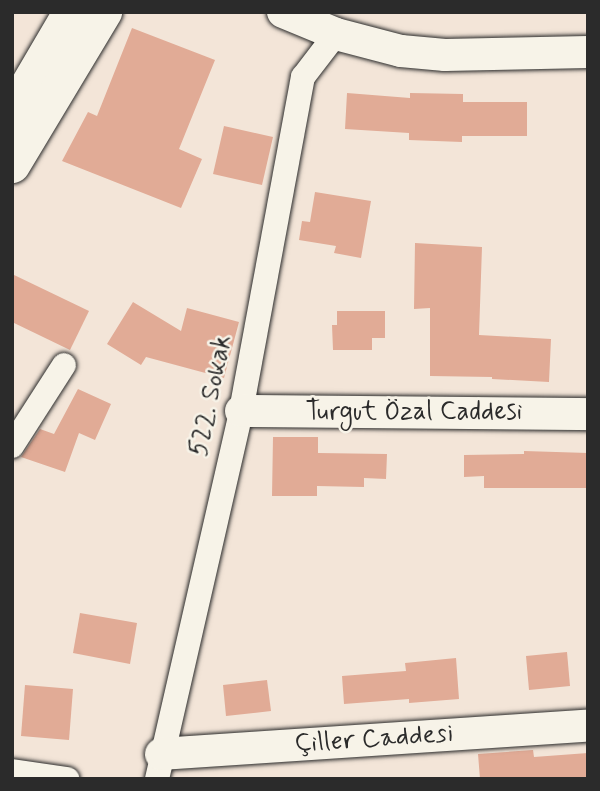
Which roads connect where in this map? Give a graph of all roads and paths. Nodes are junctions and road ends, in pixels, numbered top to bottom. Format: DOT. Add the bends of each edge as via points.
graph roads {
  1 [pos="70,12"];
  2 [pos="104,12"];
  3 [pos="283,12"];
  4 [pos="337,34"];
  5 [pos="588,52"];
  6 [pos="12,111"];
  7 [pos="12,164"];
  8 [pos="64,365"];
  9 [pos="241,411"];
  10 [pos="588,414"];
  11 [pos="12,446"];
  12 [pos="588,726"];
  13 [pos="159,767"];
  14 [pos="12,771"];
  15 [pos="67,779"];
  1 -- 6 [label="main road"];
  2 -- 7 [label="main road"];
  3 -- 4 [label="street"];
  4 -- 5 [label="street" via="401,51 445,55"];
  4 -- 9 [label="street, 522. Sokak" via="303,77"];
  8 -- 11 [label="street"];
  9 -- 10 [label="street, Turgut Özal Caddesi"];
  9 -- 13 [label="street, 522. Sokak"];
  12 -- 13 [label="street, Çiller Caddesi"];
  14 -- 15 [label="street"];
}
